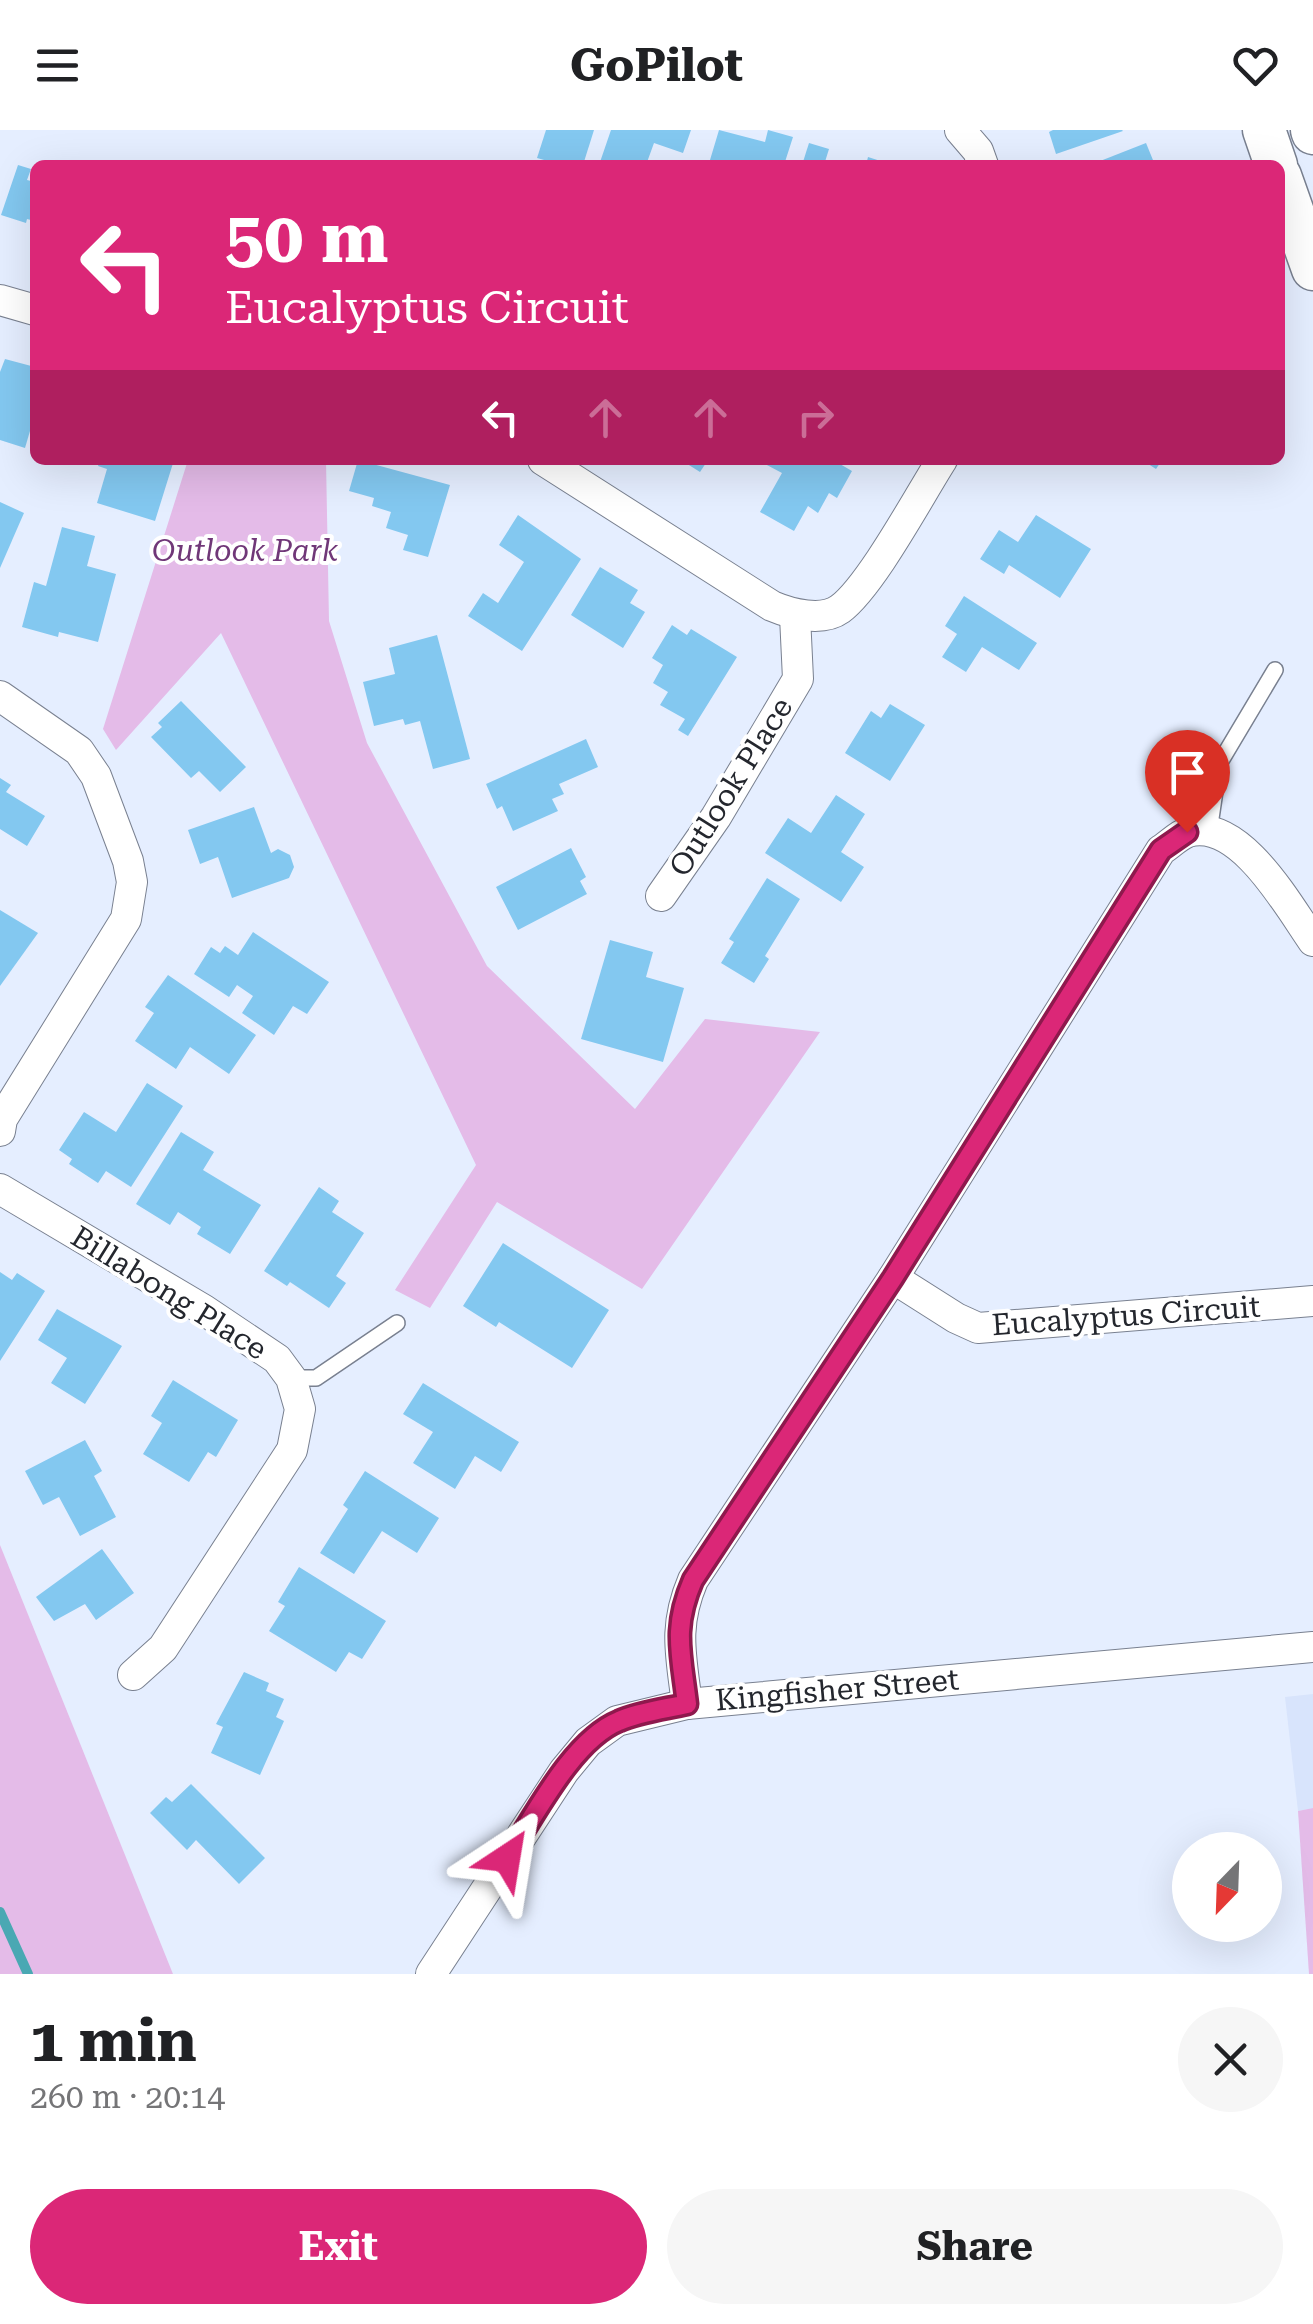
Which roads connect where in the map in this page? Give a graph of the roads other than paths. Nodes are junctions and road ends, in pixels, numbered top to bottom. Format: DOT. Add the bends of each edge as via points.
graph roads {
  1 [pos="960,130"];
  2 [pos="1264,130"];
  3 [pos="982,160"];
  4 [pos="1274,160"];
  5 [pos="1285,190"];
  6 [pos="1313,268"];
  7 [pos="0,300"];
  8 [pos="30,309"];
  9 [pos="551,465"];
  10 [pos="939,465"];
  11 [pos="795,616"];
  12 [pos="1274,670"];
  13 [pos="0,696"];
  14 [pos="1209,832"];
  15 [pos="661,896"];
  16 [pos="1313,941"];
  17 [pos="0,1131"];
  18 [pos="0,1188"];
  19 [pos="893,1278"];
  20 [pos="1313,1301"];
  21 [pos="397,1324"];
  22 [pos="291,1378"];
  23 [pos="1313,1648"];
  24 [pos="134,1675"];
  25 [pos="687,1704"];
  26 [pos="431,1974"];
  1 -- 3 [label="street"];
  2 -- 4 [label="street"];
  5 -- 6 [label="street"];
  7 -- 8 [label="street"];
  9 -- 11 [label="street"];
  10 -- 11 [label="street" via="861,587 837,612"];
  11 -- 15 [label="street, Outlook Place" via="798,679"];
  12 -- 14 [label="lane" via="1218,764"];
  13 -- 17 [label="street" via="80,751 96,776 132,882 126,919"];
  14 -- 16 [label="street" via="1236,844 1266,872"];
  14 -- 19 [label="street" via="1187,832 1161,850"];
  18 -- 22 [label="street, Billabong Place" via="218,1320 276,1359"];
  19 -- 20 [label="street, Eucalyptus Circuit" via="978,1328"];
  19 -- 25 [label="street" via="693,1580 679,1637"];
  21 -- 22 [label="lane" via="316,1378"];
  22 -- 24 [label="street, Billabong Place" via="300,1409 292,1450 163,1648"];
  23 -- 25 [label="street, Kingfisher Street"];
  25 -- 26 [label="street, Kingfisher Street" via="617,1721 588,1742"];
}
